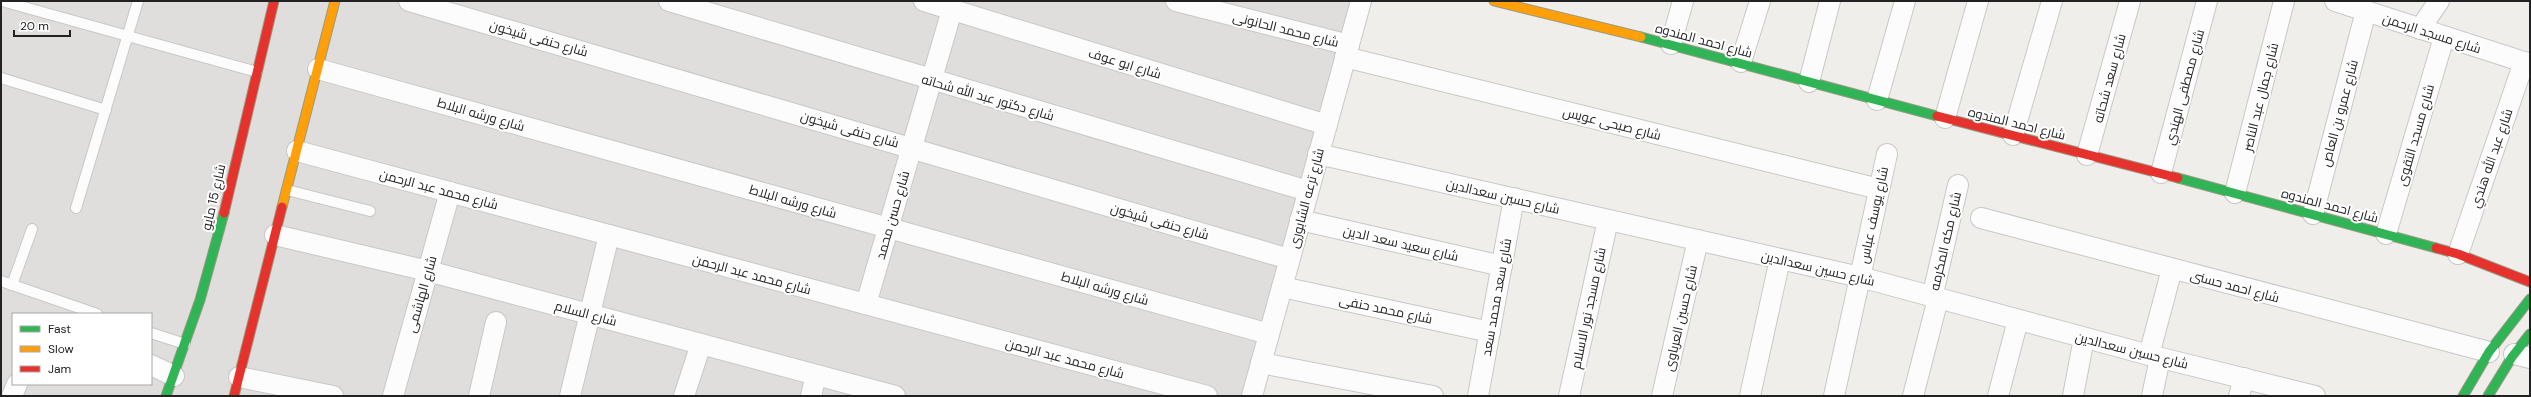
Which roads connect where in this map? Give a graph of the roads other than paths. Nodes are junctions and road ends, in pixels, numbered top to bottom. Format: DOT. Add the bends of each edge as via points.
graph roads {
  1 [pos="2,1"];
  2 [pos="138,1"];
  3 [pos="274,1"];
  4 [pos="336,1"];
  5 [pos="410,1"];
  6 [pos="669,1"];
  7 [pos="924,1"];
  8 [pos="1176,1"];
  9 [pos="1361,1"];
  10 [pos="1494,1"];
  11 [pos="1683,1"];
  12 [pos="1760,1"];
  13 [pos="1830,1"];
  14 [pos="1905,1"];
  15 [pos="1978,1"];
  16 [pos="2052,1"];
  17 [pos="2130,1"];
  18 [pos="2207,1"];
  19 [pos="2284,1"];
  20 [pos="2334,1"];
  21 [pos="2439,1"];
  22 [pos="952,10"];
  23 [pos="2366,11"];
  24 [pos="2420,29"];
  25 [pos="128,36"];
  26 [pos="2444,37"];
  27 [pos="1671,44"];
  28 [pos="1347,51"];
  29 [pos="1741,62"];
  30 [pos="2527,63"];
  31 [pos="318,69"];
  32 [pos="257,72"];
  33 [pos="1,78"];
  34 [pos="932,80"];
  35 [pos="1809,82"];
  36 [pos="1877,100"];
  37 [pos="106,110"];
  38 [pos="1944,118"];
  39 [pos="1327,125"];
  40 [pos="2013,135"];
  41 [pos="912,148"];
  42 [pos="297,151"];
  43 [pos="1318,154"];
  44 [pos="1887,154"];
  45 [pos="2087,155"];
  46 [pos="2162,173"];
  47 [pos="1958,185"];
  48 [pos="1879,189"];
  49 [pos="287,190"];
  50 [pos="1308,191"];
  51 [pos="450,192"];
  52 [pos="2235,193"];
  53 [pos="1514,198"];
  54 [pos="76,208"];
  55 [pos="370,211"];
  56 [pos="2313,214"];
  57 [pos="1981,218"];
  58 [pos="1300,220"];
  59 [pos="1608,220"];
  60 [pos="888,228"];
  61 [pos="32,229"];
  62 [pos="2386,234"];
  63 [pos="275,235"];
  64 [pos="609,235"];
  65 [pos="1698,240"];
  66 [pos="2458,254"];
  67 [pos="1289,259"];
  68 [pos="1780,259"];
  69 [pos="1502,266"];
  70 [pos="2172,269"];
  71 [pos="428,271"];
  72 [pos="1860,277"];
  73 [pos="1,281"];
  74 [pos="2530,282"];
  75 [pos="12,285"];
  76 [pos="1282,287"];
  77 [pos="1935,299"];
  78 [pos="2530,299"];
  79 [pos="866,304"];
  80 [pos="94,313"];
  81 [pos="590,314"];
  82 [pos="2018,320"];
  83 [pos="496,322"];
  84 [pos="1490,332"];
  85 [pos="152,333"];
  86 [pos="1269,334"];
  87 [pos="2530,334"];
  88 [pos="2084,338"];
  89 [pos="185,344"];
  90 [pos="701,344"];
  91 [pos="2489,352"];
  92 [pos="2155,356"];
  93 [pos="2522,356"];
  94 [pos="1261,363"];
  95 [pos="152,365"];
  96 [pos="816,375"];
  97 [pos="174,376"];
  98 [pos="17,385"];
  99 [pos="236,387"];
  100 [pos="2242,387"];
  101 [pos="1425,395"];
  102 [pos="12,396"];
  103 [pos="166,396"];
  104 [pos="333,396"];
  105 [pos="393,396"];
  106 [pos="479,396"];
  107 [pos="570,396"];
  108 [pos="684,396"];
  109 [pos="811,396"];
  110 [pos="895,396"];
  111 [pos="1207,396"];
  112 [pos="1252,396"];
  113 [pos="1478,396"];
  114 [pos="1569,396"];
  115 [pos="1662,396"];
  116 [pos="1750,396"];
  117 [pos="1834,396"];
  118 [pos="1913,396"];
  119 [pos="1998,396"];
  120 [pos="2073,396"];
  121 [pos="2152,396"];
  122 [pos="2315,396"];
  123 [pos="2463,396"];
  124 [pos="2488,396"];
  1 -- 25 [label="lane"];
  2 -- 25 [label="lane"];
  3 -- 32 [label="street, شارع 15 مايو"];
  4 -- 31 [label="street"];
  5 -- 41 [label="street, شارع حنفى شيخون"];
  6 -- 34 [label="street, شارع دكتور عبد الله شحاته"];
  7 -- 22 [label="street, شارع ابو عوف"];
  8 -- 28 [label="street, شارع محمد الحانونى"];
  9 -- 28 [label="street, شارع ترعه الشابورى"];
  10 -- 27 [label="street, شارع احمد المندوه"];
  11 -- 27 [label="street"];
  12 -- 29 [label="street"];
  13 -- 35 [label="street"];
  14 -- 36 [label="street"];
  15 -- 38 [label="street"];
  16 -- 40 [label="street"];
  17 -- 45 [label="street, شارع سعد شحاته"];
  18 -- 46 [label="street, شارع مصطفى الهندي"];
  19 -- 52 [label="street, شارع جمال عبد الناصر"];
  20 -- 23 [label="street, شارع مسجد الرحمن"];
  21 -- 24 [label="street"];
  22 -- 34 [label="street, شارع حسن محمد"];
  22 -- 39 [label="street, شارع ابو عوف"];
  23 -- 24 [label="street, شارع مسجد الرحمن"];
  23 -- 56 [label="street, شارع عمرو بن العاص"];
  24 -- 26 [label="street, شارع مسجد الرحمن"];
  25 -- 32 [label="lane"];
  25 -- 37 [label="lane"];
  26 -- 30 [label="street, شارع مسجد الرحمن"];
  26 -- 62 [label="street, شارع مسجد التقوى"];
  27 -- 29 [label="street, شارع احمد المندوه"];
  28 -- 39 [label="street, شارع ترعه الشابورى"];
  28 -- 48 [label="street, شارع صبحى عويس"];
  29 -- 35 [label="street, شارع احمد المندوه"];
  30 -- 66 [label="street, شارع عبد الله هندي"];
  31 -- 42 [label="street"];
  31 -- 60 [label="street, شارع ورشه البلاط"];
  32 -- 89 [label="street, شارع 15 مايو" via="215,246"];
  33 -- 37 [label="lane"];
  34 -- 41 [label="street, شارع حسن محمد"];
  34 -- 50 [label="street, شارع دكتور عبد الله شحاته"];
  35 -- 36 [label="street, شارع احمد المندوه"];
  36 -- 38 [label="street, شارع احمد المندوه"];
  37 -- 54 [label="lane"];
  38 -- 40 [label="street, شارع احمد المندوه"];
  39 -- 43 [label="street, شارع ترعه الشابورى"];
  40 -- 45 [label="street, شارع احمد المندوه"];
  41 -- 60 [label="street, شارع حسن محمد"];
  41 -- 67 [label="street, شارع حنفى شيخون"];
  42 -- 49 [label="street"];
  42 -- 51 [label="street, شارع محمد عبد الرحمن"];
  43 -- 50 [label="street, شارع ترعه الشابورى"];
  43 -- 53 [label="street, شارع حسين سعدالدين"];
  44 -- 48 [label="street, شارع يوسف عباس"];
  45 -- 46 [label="street, شارع احمد المندوه"];
  46 -- 52 [label="street, شارع احمد المندوه"];
  47 -- 77 [label="street, شارع مكه المكرمه"];
  48 -- 72 [label="street, شارع يوسف عباس"];
  49 -- 55 [label="lane"];
  49 -- 63 [label="street"];
  50 -- 58 [label="street, شارع ترعه الشابورى"];
  51 -- 64 [label="street, شارع محمد عبد الرحمن"];
  51 -- 71 [label="street, شارع الهاشمى"];
  52 -- 56 [label="street, شارع احمد المندوه"];
  53 -- 59 [label="street, شارع حسين سعدالدين"];
  53 -- 69 [label="street, شارع سعد محمد سعد"];
  56 -- 62 [label="street, شارع احمد المندوه"];
  57 -- 70 [label="street, شارع احمد حسنى"];
  58 -- 67 [label="street, شارع ترعه الشابورى"];
  58 -- 69 [label="street, شارع سعيد سعد الدين"];
  59 -- 65 [label="street, شارع حسين سعدالدين"];
  59 -- 114 [label="street, شارع مسجد نور الاسلام"];
  60 -- 79 [label="street, شارع حسن محمد"];
  60 -- 86 [label="street, شارع ورشه البلاط"];
  61 -- 75 [label="lane"];
  62 -- 66 [label="street, شارع احمد المندوه"];
  63 -- 71 [label="street, شارع السلام"];
  63 -- 99 [label="street"];
  64 -- 79 [label="street, شارع محمد عبد الرحمن"];
  64 -- 81 [label="street"];
  65 -- 68 [label="street, شارع حسين سعدالدين"];
  65 -- 115 [label="street, شارع حسين العرباوى"];
  66 -- 74 [label="street, شارع احمد المندوه"];
  67 -- 76 [label="street, شارع ترعه الشابورى"];
  68 -- 72 [label="street, شارع حسين سعدالدين"];
  68 -- 116 [label="street"];
  69 -- 84 [label="street, شارع سعد محمد سعد"];
  70 -- 91 [label="street, شارع احمد حسنى"];
  70 -- 92 [label="street"];
  71 -- 81 [label="street, شارع السلام"];
  71 -- 105 [label="street, شارع الهاشمى"];
  72 -- 77 [label="street, شارع حسين سعدالدين"];
  72 -- 117 [label="street, شارع يوسف عباس"];
  73 -- 75 [label="lane"];
  75 -- 80 [label="lane"];
  76 -- 84 [label="street, شارع محمد حنفى"];
  76 -- 86 [label="street, شارع ترعه الشابورى"];
  77 -- 82 [label="street, شارع حسين سعدالدين"];
  77 -- 118 [label="street, شارع مكه المكرمه"];
  78 -- 91 [label="street"];
  79 -- 111 [label="street, شارع محمد عبد الرحمن"];
  81 -- 90 [label="street, شارع السلام"];
  81 -- 107 [label="street"];
  82 -- 88 [label="street, شارع حسين سعدالدين"];
  82 -- 119 [label="street"];
  83 -- 106 [label="street"];
  84 -- 113 [label="street, شارع سعد محمد سعد"];
  85 -- 89 [label="lane"];
  86 -- 94 [label="street, شارع ترعه الشابورى"];
  87 -- 93 [label="street"];
  88 -- 92 [label="street, شارع حسين سعدالدين"];
  88 -- 120 [label="street"];
  89 -- 97 [label="street, شارع 15 مايو"];
  90 -- 96 [label="street, شارع السلام"];
  90 -- 108 [label="street"];
  91 -- 123 [label="street"];
  92 -- 100 [label="street, شارع حسين سعدالدين"];
  92 -- 121 [label="street"];
  93 -- 124 [label="street"];
  94 -- 101 [label="street"];
  94 -- 112 [label="street, شارع ترعه الشابورى"];
  95 -- 97 [label="street"];
  96 -- 109 [label="street"];
  96 -- 110 [label="street, شارع السلام"];
  97 -- 103 [label="street, شارع 15 مايو"];
  98 -- 102 [label="street"];
  99 -- 104 [label="street"];
  100 -- 122 [label="street, شارع حسين سعدالدين"];
}
